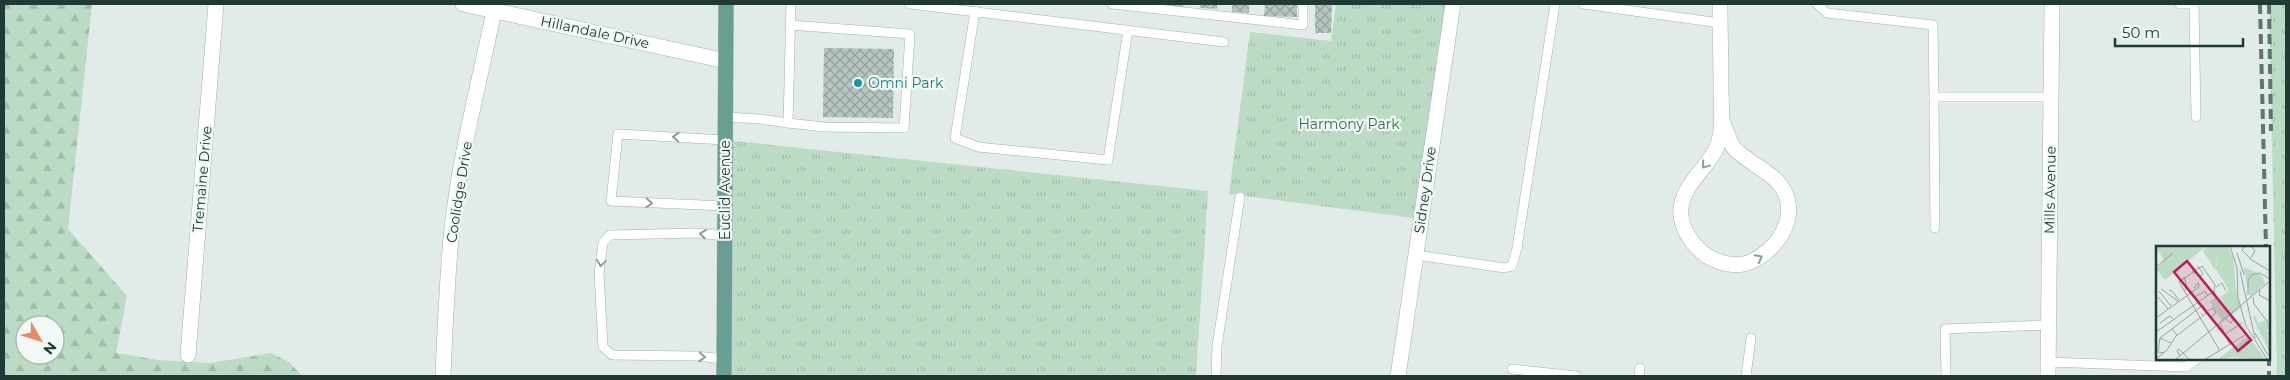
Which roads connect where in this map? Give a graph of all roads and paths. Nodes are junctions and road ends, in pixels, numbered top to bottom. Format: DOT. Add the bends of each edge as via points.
graph roads {
  1 [pos="216,4"];
  2 [pos="464,4"];
  3 [pos="726,4"];
  4 [pos="791,4"];
  5 [pos="910,4"];
  6 [pos="1112,4"];
  7 [pos="1303,4"];
  8 [pos="1453,4"];
  9 [pos="1555,4"];
  10 [pos="1583,4"];
  11 [pos="1720,4"];
  12 [pos="1817,4"];
  13 [pos="2052,4"];
  14 [pos="2180,4"];
  15 [pos="2194,4"];
  16 [pos="1192,9"];
  17 [pos="494,11"];
  18 [pos="975,11"];
  19 [pos="1720,23"];
  20 [pos="790,25"];
  21 [pos="1128,30"];
  22 [pos="1224,42"];
  23 [pos="726,61"];
  24 [pos="1934,97"];
  25 [pos="2051,97"];
  26 [pos="725,117"];
  27 [pos="2196,118"];
  28 [pos="1722,120"];
  29 [pos="788,123"];
  30 [pos="725,140"];
  31 [pos="1240,197"];
  32 [pos="725,206"];
  33 [pos="1935,228"];
  34 [pos="724,236"];
  35 [pos="1416,255"];
  36 [pos="2049,325"];
  37 [pos="1751,338"];
  38 [pos="188,355"];
  39 [pos="724,358"];
  40 [pos="2196,360"];
  41 [pos="1512,369"];
  42 [pos="2048,369"];
  43 [pos="443,376"];
  44 [pos="724,376"];
  45 [pos="1216,376"];
  46 [pos="1398,376"];
  47 [pos="1576,376"];
  48 [pos="1746,376"];
  49 [pos="1946,376"];
  1 -- 38 [label="street, Tremaine Drive"];
  2 -- 17 [label="street, Hillandale Drive"];
  3 -- 23 [label="main road, Euclid Avenue"];
  4 -- 20 [label="lane"];
  5 -- 18 [label="lane"];
  6 -- 16 [label="lane"];
  7 -- 16 [label="lane" via="1303,25"];
  8 -- 35 [label="street, Sidney Drive"];
  9 -- 35 [label="lane" via="1512,266 1505,268"];
  10 -- 19 [label="lane"];
  11 -- 19 [label="street"];
  12 -- 24 [label="lane" via="1827,13 1933,25"];
  13 -- 25 [label="street, Mills Avenue"];
  14 -- 15 [label="lane"];
  15 -- 27 [label="lane"];
  17 -- 23 [label="street, Hillandale Drive"];
  17 -- 43 [label="street, Coolidge Drive" via="452,226"];
  18 -- 21 [label="lane"];
  18 -- 21 [label="lane" via="955,138 978,147 1108,160"];
  19 -- 28 [label="street"];
  20 -- 29 [label="lane"];
  20 -- 29 [label="lane" via="910,34 904,128 824,128"];
  21 -- 22 [label="lane"];
  23 -- 26 [label="main road, Euclid Avenue"];
  24 -- 25 [label="lane"];
  24 -- 33 [label="lane"];
  25 -- 36 [label="street, Mills Avenue"];
  26 -- 29 [label="lane"];
  26 -- 30 [label="main road, Euclid Avenue"];
  28 -- 28 [label="street, one-way" via="1717,146 1684,195 1681,215 1696,248 1709,258 1727,265 1748,264 1767,254 1781,238 1788,220 1787,200 1778,182 1734,148"];
  30 -- 32 [label="main road, Euclid Avenue"];
  30 -- 32 [label="lane, one-way" via="618,134 611,201"];
  31 -- 45 [label="lane" via="1216,346"];
  32 -- 34 [label="main road, Euclid Avenue"];
  34 -- 39 [label="main road, Euclid Avenue"];
  34 -- 39 [label="lane, one-way" via="690,233 610,235 603,243 599,273 603,347 612,355"];
  35 -- 46 [label="street, Sidney Drive"];
  36 -- 42 [label="street, Mills Avenue"];
  36 -- 49 [label="lane" via="1945,328"];
  37 -- 48 [label="lane"];
  39 -- 44 [label="main road, Euclid Avenue"];
  40 -- 42 [label="lane" via="2186,367"];
  41 -- 47 [label="lane"];
}
